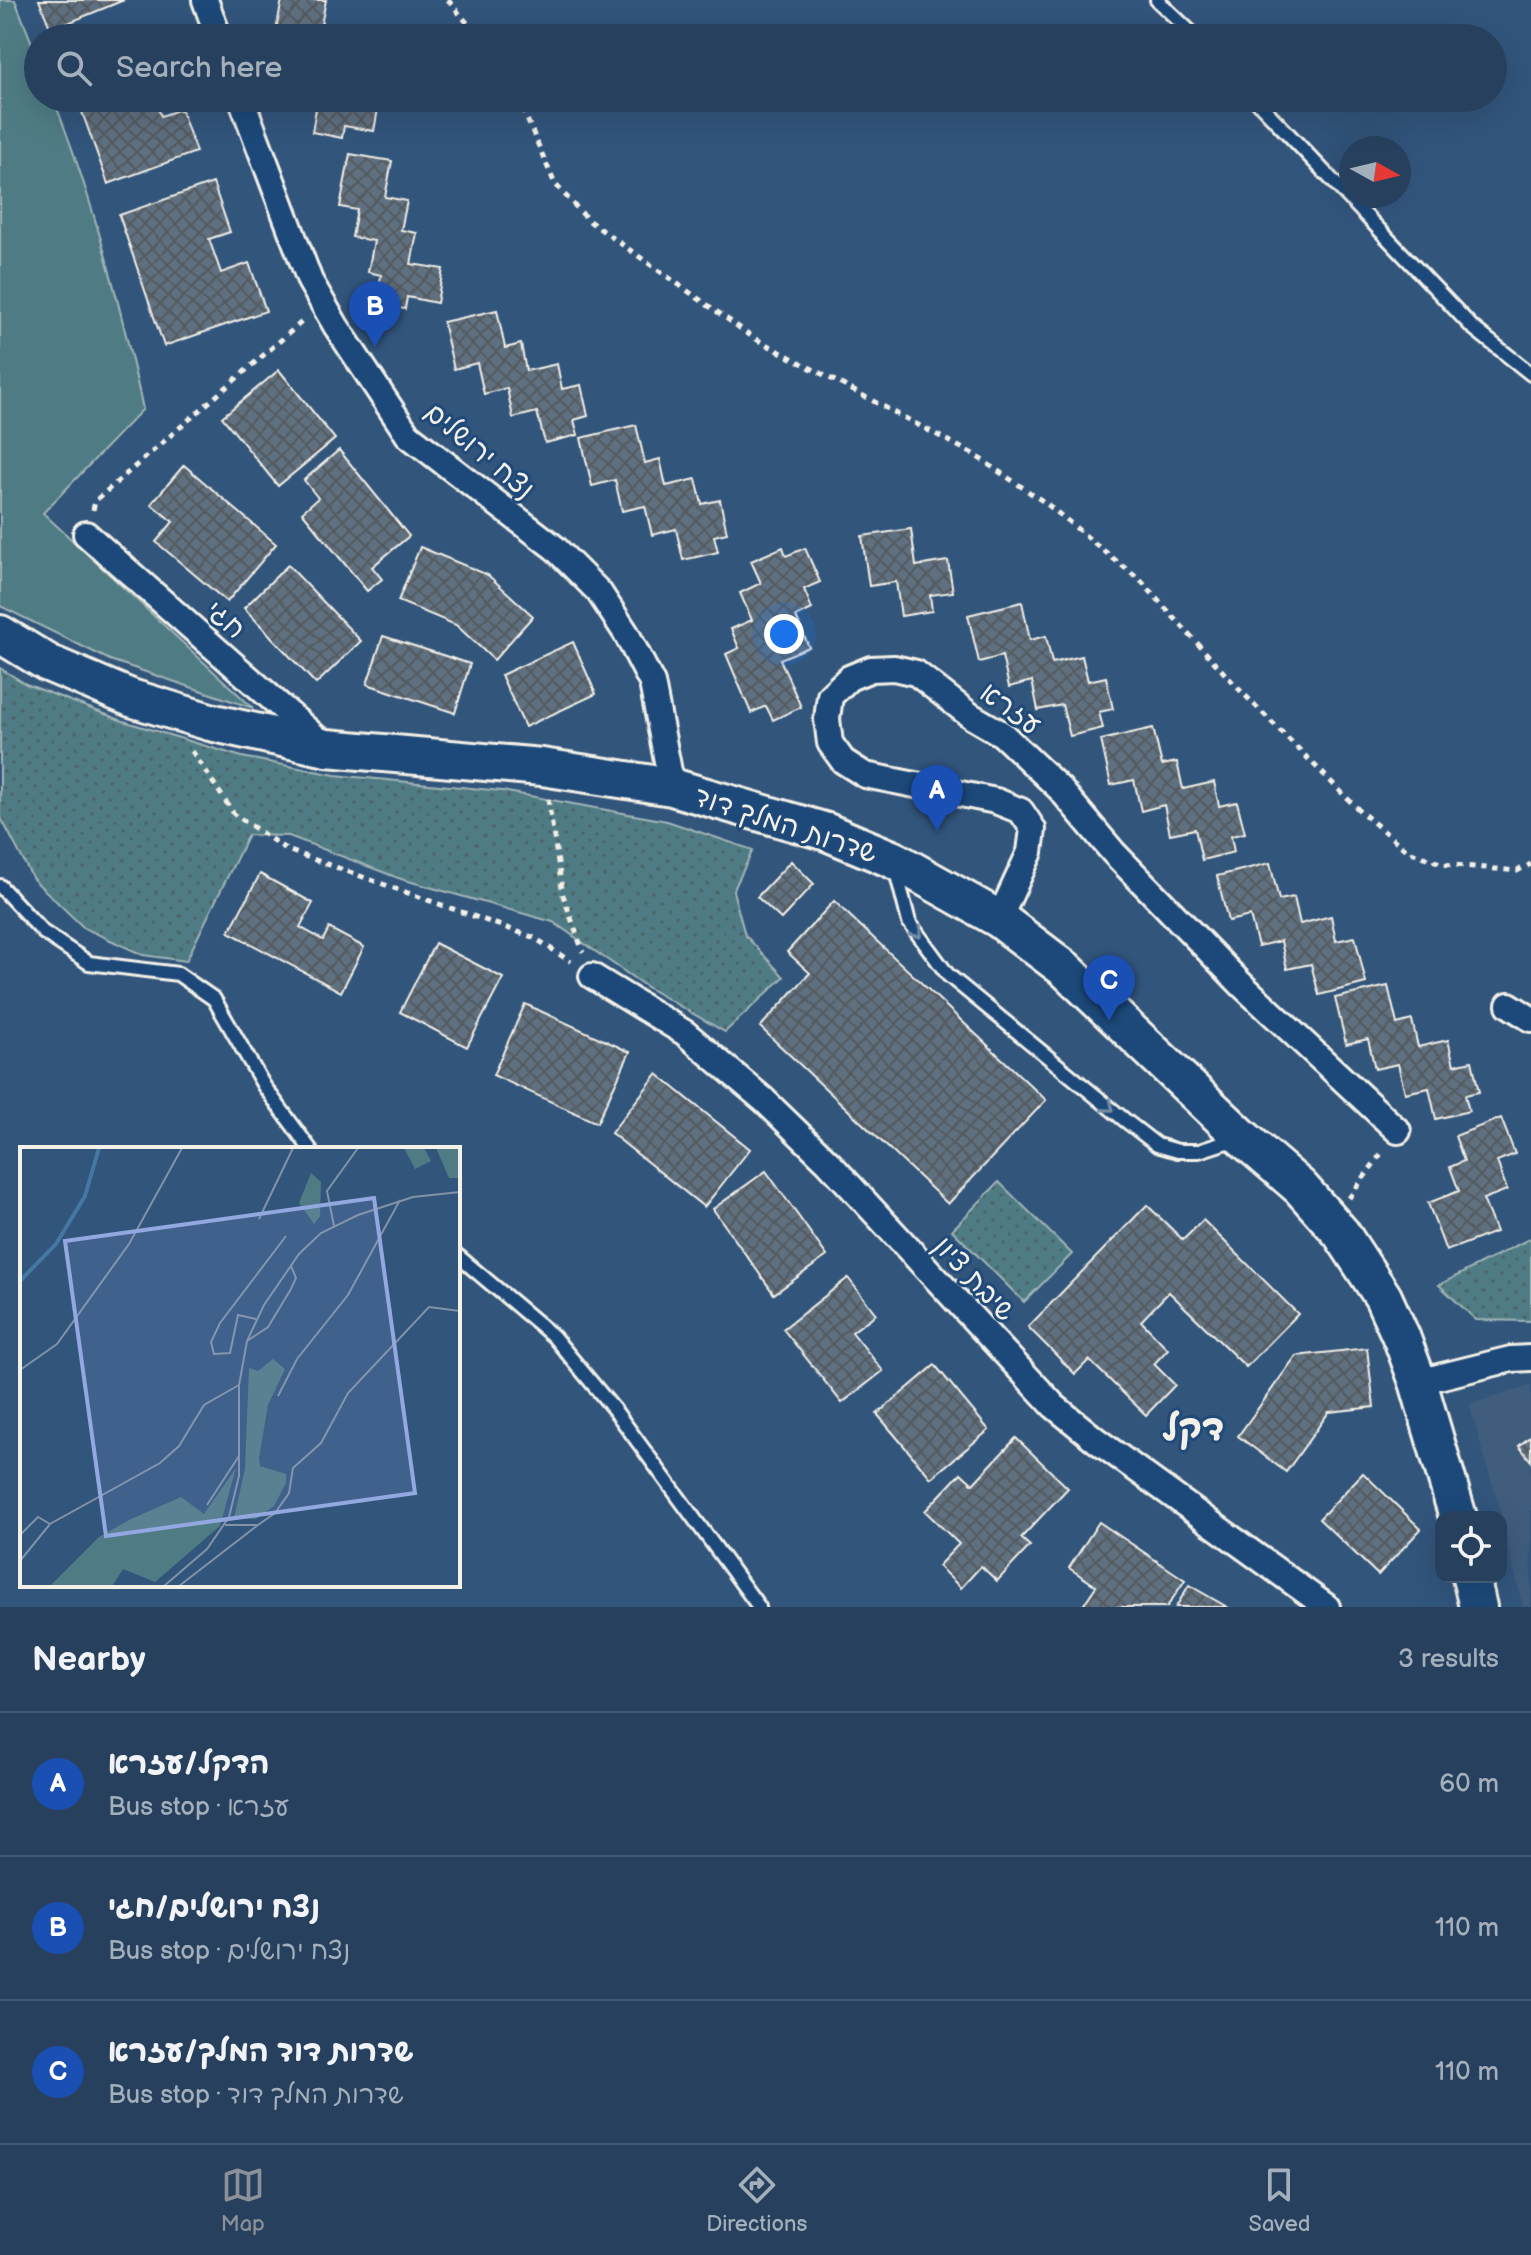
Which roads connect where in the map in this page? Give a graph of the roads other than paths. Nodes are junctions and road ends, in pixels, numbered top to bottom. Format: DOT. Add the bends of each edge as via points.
graph roads {
  1 [pos="205,0"];
  2 [pos="1157,0"];
  3 [pos="214,24"];
  4 [pos="1182,24"];
  5 [pos="246,112"];
  6 [pos="1267,112"];
  7 [pos="1531,374"];
  8 [pos="86,534"];
  9 [pos="0,634"];
  10 [pos="327,748"];
  11 [pos="672,787"];
  12 [pos="894,860"];
  13 [pos="0,886"];
  14 [pos="999,919"];
  15 [pos="592,976"];
  16 [pos="1509,1005"];
  17 [pos="1531,1019"];
  18 [pos="1398,1131"];
  19 [pos="1242,1137"];
  20 [pos="309,1147"];
  21 [pos="460,1258"];
  22 [pos="1531,1358"];
  23 [pos="1418,1382"];
  24 [pos="1456,1511"];
  25 [pos="1472,1583"];
  26 [pos="759,1607"];
  27 [pos="1327,1607"];
  28 [pos="1478,1607"];
  1 -- 3 [label="street"];
  2 -- 4 [label="lane"];
  5 -- 11 [label="street, נצח ירושלים" via="310,281 408,435 555,548 599,592 626,633 652,683"];
  6 -- 7 [label="lane" via="1472,327"];
  8 -- 10 [label="street, חגי"];
  9 -- 10 [label="street, שדרות המלך דוד" via="48,663 131,698"];
  10 -- 11 [label="street, שדרות המלך דוד" via="542,767"];
  11 -- 12 [label="street, שדרות המלך דוד" via="827,832"];
  12 -- 14 [label="street, שדרות המלך דוד"];
  12 -- 19 [label="lane, one-way" via="909,922 948,975 1126,1121 1157,1145 1178,1151 1199,1151"];
  13 -- 20 [label="lane" via="43,932 89,963 178,974 214,999 264,1086"];
  14 -- 18 [label="street, עזרא" via="1030,852 1033,829 1021,811 996,801 865,775 843,761 830,743 827,719 830,696 849,678 871,669 916,673 1002,734 1241,984"];
  14 -- 19 [label="street, שדרות המלך דוד" via="1065,969"];
  15 -- 27 [label="street, שיבת ציון" via="685,1033 764,1100 1054,1406"];
  16 -- 17 [label="street"];
  19 -- 23 [label="street, שדרות המלך דוד" via="1300,1187 1359,1258 1383,1297"];
  21 -- 26 [label="lane" via="553,1336 616,1412"];
  22 -- 23 [label="street"];
  23 -- 24 [label="street, שדרות המלך דוד"];
  25 -- 28 [label="street"];
}
